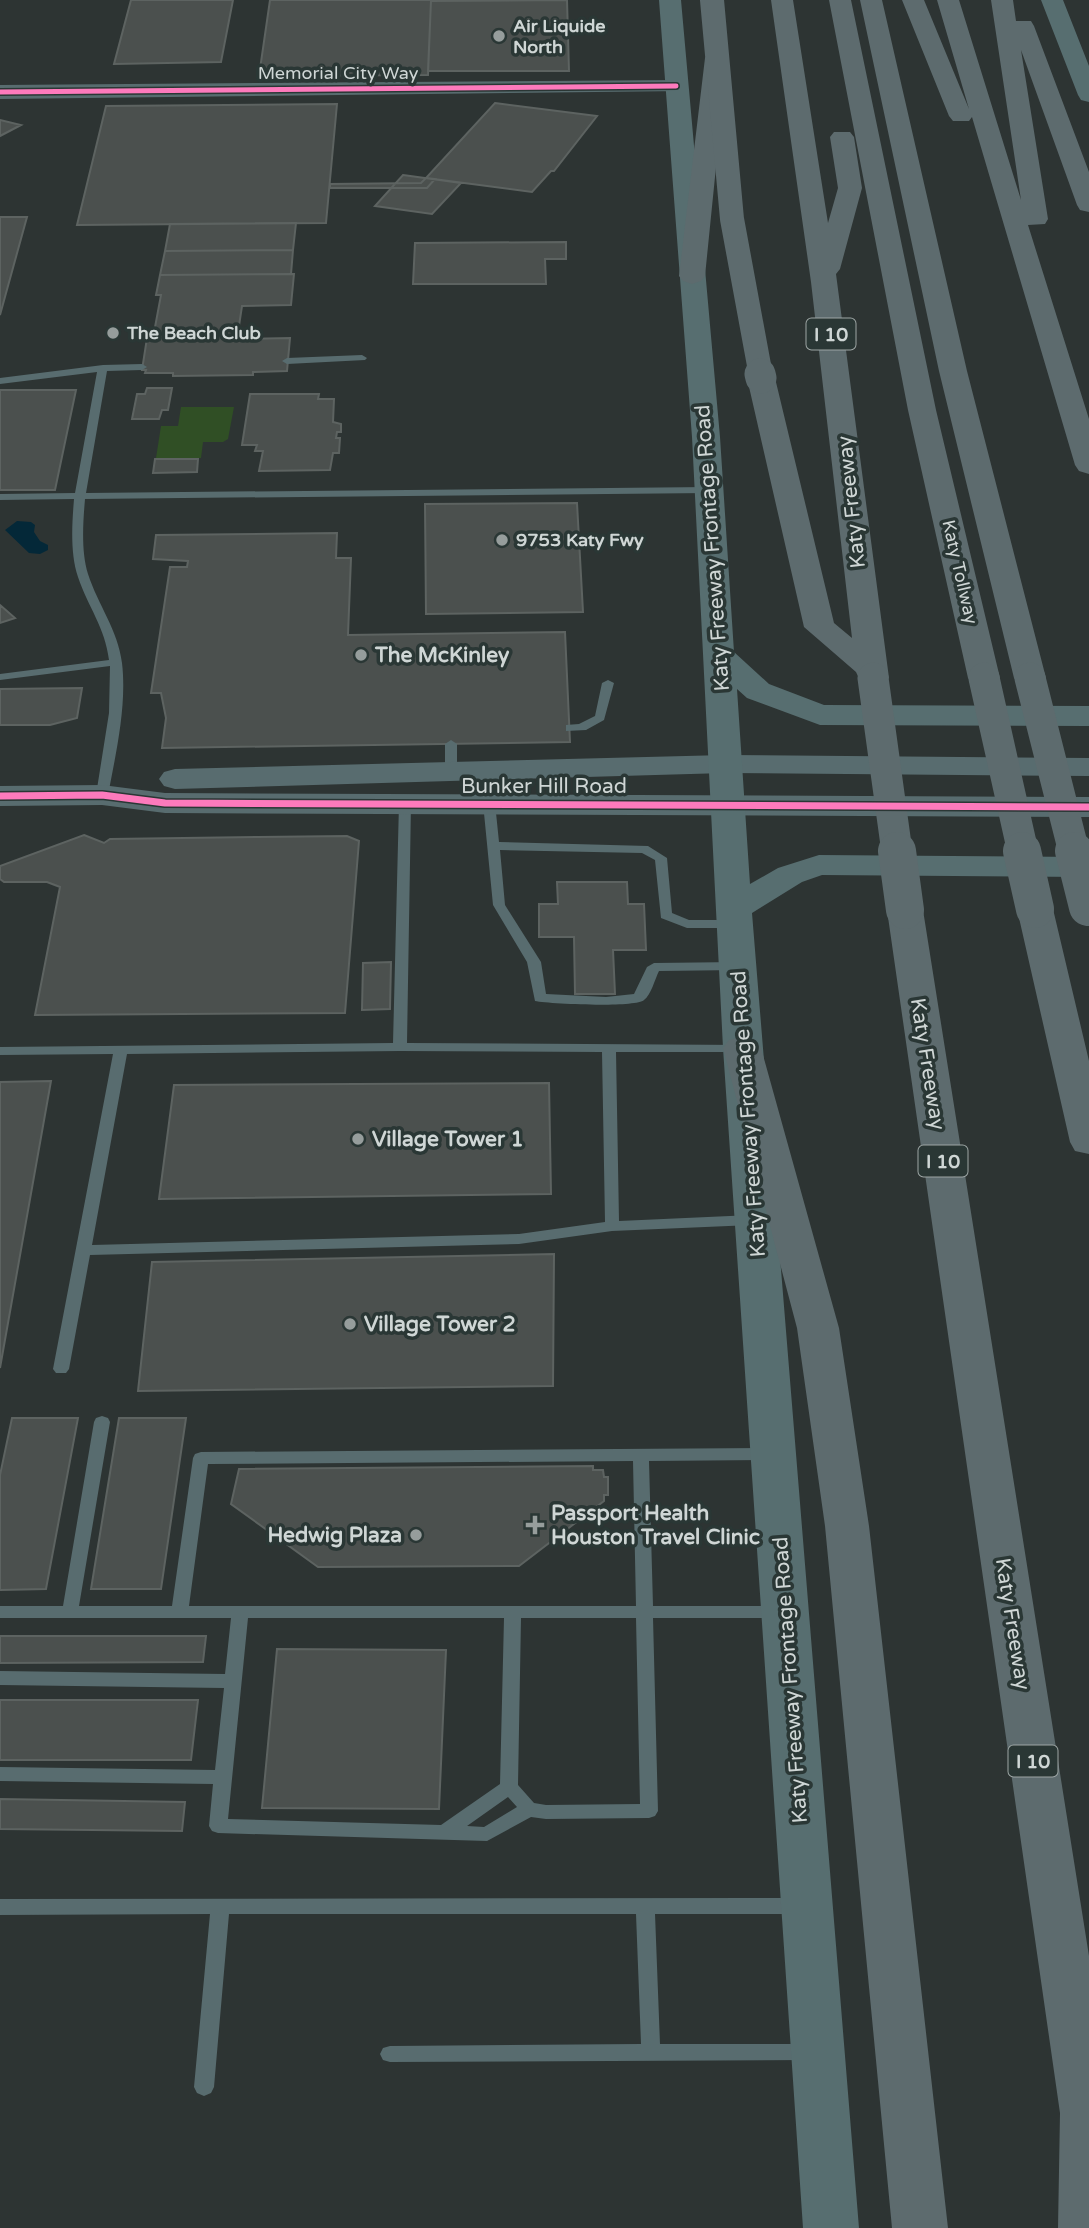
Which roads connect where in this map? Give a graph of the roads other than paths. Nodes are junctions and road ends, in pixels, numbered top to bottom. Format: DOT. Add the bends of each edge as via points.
graph roads {
  1 [pos="670,0"];
  2 [pos="712,0"];
  3 [pos="722,0"];
  4 [pos="782,0"];
  5 [pos="820,0"];
  6 [pos="840,0"];
  7 [pos="871,0"];
  8 [pos="913,0"];
  9 [pos="948,0"];
  10 [pos="1002,0"];
  11 [pos="1014,0"];
  12 [pos="1052,0"];
  13 [pos="831,71"];
  14 [pos="1087,85"];
  15 [pos="676,86"];
  16 [pos="0,92"];
  17 [pos="837,110"];
  18 [pos="1089,205"];
  19 [pos="692,276"];
  20 [pos="824,282"];
  21 [pos="1042,309"];
  22 [pos="362,358"];
  23 [pos="287,360"];
  24 [pos="1059,366"];
  25 [pos="142,367"];
  26 [pos="103,368"];
  27 [pos="0,381"];
  28 [pos="1089,465"];
  29 [pos="709,490"];
  30 [pos="79,496"];
  31 [pos="0,497"];
  32 [pos="719,655"];
  33 [pos="117,662"];
  34 [pos="873,674"];
  35 [pos="0,677"];
  36 [pos="608,683"];
  37 [pos="1089,716"];
  38 [pos="570,728"];
  39 [pos="725,764"];
  40 [pos="1089,767"];
  41 [pos="103,795"];
  42 [pos="0,796"];
  43 [pos="405,803"];
  44 [pos="489,803"];
  45 [pos="728,804"];
  46 [pos="1089,807"];
  47 [pos="493,846"];
  48 [pos="1089,867"];
  49 [pos="1089,909"];
  50 [pos="734,917"];
  51 [pos="738,966"];
  52 [pos="400,1048"];
  53 [pos="742,1048"];
  54 [pos="609,1049"];
  55 [pos="121,1050"];
  56 [pos="0,1051"];
  57 [pos="1089,1142"];
  58 [pos="755,1220"];
  59 [pos="612,1226"];
  60 [pos="82,1250"];
  61 [pos="61,1369"];
  62 [pos="102,1422"];
  63 [pos="773,1454"];
  64 [pos="641,1455"];
  65 [pos="0,1612"];
  66 [pos="70,1612"];
  67 [pos="180,1612"];
  68 [pos="240,1612"];
  69 [pos="513,1612"];
  70 [pos="643,1612"];
  71 [pos="785,1612"];
  72 [pos="0,1678"];
  73 [pos="233,1681"];
  74 [pos="0,1774"];
  75 [pos="223,1777"];
  76 [pos="509,1787"];
  77 [pos="529,1809"];
  78 [pos="444,1833"];
  79 [pos="645,1906"];
  80 [pos="807,1906"];
  81 [pos="0,1907"];
  82 [pos="220,1907"];
  83 [pos="818,2052"];
  84 [pos="390,2053"];
  85 [pos="651,2053"];
  86 [pos="204,2087"];
  87 [pos="1088,2118"];
  88 [pos="831,2228"];
  89 [pos="920,2228"];
  90 [pos="1086,2228"];
  1 -- 15 [label="main road, Katy Freeway Frontage Road"];
  2 -- 34 [label="highway, bridge" via="732,219 761,378 819,627"];
  3 -- 19 [label="highway"];
  4 -- 20 [label="highway, Katy Freeway / I 10"];
  5 -- 13 [label="highway"];
  6 -- 57 [label="highway, Katy Tollway, bridge" via="922,410"];
  7 -- 49 [label="highway, Katy Tollway, bridge" via="953,371"];
  8 -- 21 [label="highway"];
  9 -- 21 [label="highway"];
  10 -- 24 [label="highway"];
  11 -- 18 [label="highway"];
  12 -- 14 [label="main road"];
  15 -- 16 [label="street, Memorial City Way"];
  15 -- 19 [label="main road, Katy Freeway Frontage Road"];
  17 -- 20 [label="highway" via="850,188"];
  19 -- 29 [label="main road, Katy Freeway Frontage Road"];
  20 -- 34 [label="highway, Katy Freeway / I 10"];
  21 -- 24 [label="highway"];
  22 -- 23 [label="lane"];
  24 -- 28 [label="highway"];
  25 -- 26 [label="lane"];
  26 -- 27 [label="lane"];
  26 -- 30 [label="lane"];
  29 -- 30 [label="lane"];
  29 -- 32 [label="main road, Katy Freeway Frontage Road"];
  30 -- 31 [label="lane"];
  30 -- 33 [label="lane" via="79,554 87,591 108,628"];
  32 -- 37 [label="main road" via="758,691 820,715"];
  32 -- 39 [label="main road, Katy Freeway Frontage Road"];
  33 -- 35 [label="lane"];
  33 -- 41 [label="lane" via="113,739"];
  34 -- 87 [label="highway, Katy Freeway / I 10, bridge"];
  36 -- 38 [label="lane" via="600,718"];
  39 -- 40 [label="street, Bunker Hill Road"];
  39 -- 41 [label="street, Bunker Hill Road" via="451,758 171,779"];
  39 -- 45 [label="main road, Katy Freeway Frontage Road"];
  41 -- 42 [label="street, Bunker Hill Road"];
  41 -- 43 [label="street, Bunker Hill Road" via="165,803"];
  43 -- 44 [label="street, Bunker Hill Road"];
  43 -- 52 [label="lane"];
  44 -- 45 [label="street, Bunker Hill Road"];
  44 -- 47 [label="lane"];
  45 -- 46 [label="street, Bunker Hill Road"];
  45 -- 50 [label="main road, Katy Freeway Frontage Road"];
  47 -- 50 [label="lane" via="644,849 661,858 666,915 687,924"];
  47 -- 51 [label="lane" via="499,905 534,962 540,998 639,998 654,967"];
  48 -- 50 [label="main road" via="820,865 790,875"];
  50 -- 51 [label="main road, Katy Freeway Frontage Road"];
  51 -- 53 [label="main road, Katy Freeway Frontage Road"];
  52 -- 54 [label="lane"];
  52 -- 55 [label="lane"];
  53 -- 54 [label="lane"];
  53 -- 58 [label="main road, Katy Freeway Frontage Road"];
  53 -- 89 [label="highway" via="818,1328 847,1525"];
  54 -- 59 [label="lane"];
  55 -- 56 [label="lane"];
  55 -- 60 [label="lane"];
  58 -- 59 [label="lane"];
  58 -- 63 [label="main road, Katy Freeway Frontage Road"];
  59 -- 60 [label="lane" via="519,1239"];
  60 -- 61 [label="lane"];
  62 -- 66 [label="lane"];
  63 -- 64 [label="lane"];
  63 -- 71 [label="main road, Katy Freeway Frontage Road"];
  64 -- 67 [label="lane" via="201,1458"];
  64 -- 70 [label="lane"];
  65 -- 66 [label="lane"];
  66 -- 67 [label="lane"];
  67 -- 68 [label="lane"];
  68 -- 69 [label="lane"];
  68 -- 73 [label="lane"];
  69 -- 70 [label="lane"];
  69 -- 76 [label="lane"];
  70 -- 71 [label="lane"];
  70 -- 77 [label="lane" via="649,1811"];
  71 -- 80 [label="main road, Katy Freeway Frontage Road"];
  72 -- 73 [label="lane"];
  73 -- 75 [label="lane"];
  74 -- 75 [label="lane"];
  75 -- 78 [label="lane" via="218,1826"];
  76 -- 77 [label="lane"];
  76 -- 78 [label="lane"];
  77 -- 78 [label="lane" via="487,1833"];
  79 -- 80 [label="lane"];
  79 -- 82 [label="lane"];
  79 -- 85 [label="lane"];
  80 -- 83 [label="main road, Katy Freeway Frontage Road"];
  81 -- 82 [label="lane"];
  82 -- 86 [label="lane"];
  83 -- 85 [label="lane"];
  83 -- 88 [label="main road, Katy Freeway Frontage Road"];
  84 -- 85 [label="lane"];
  87 -- 90 [label="highway, Katy Freeway"];
}
